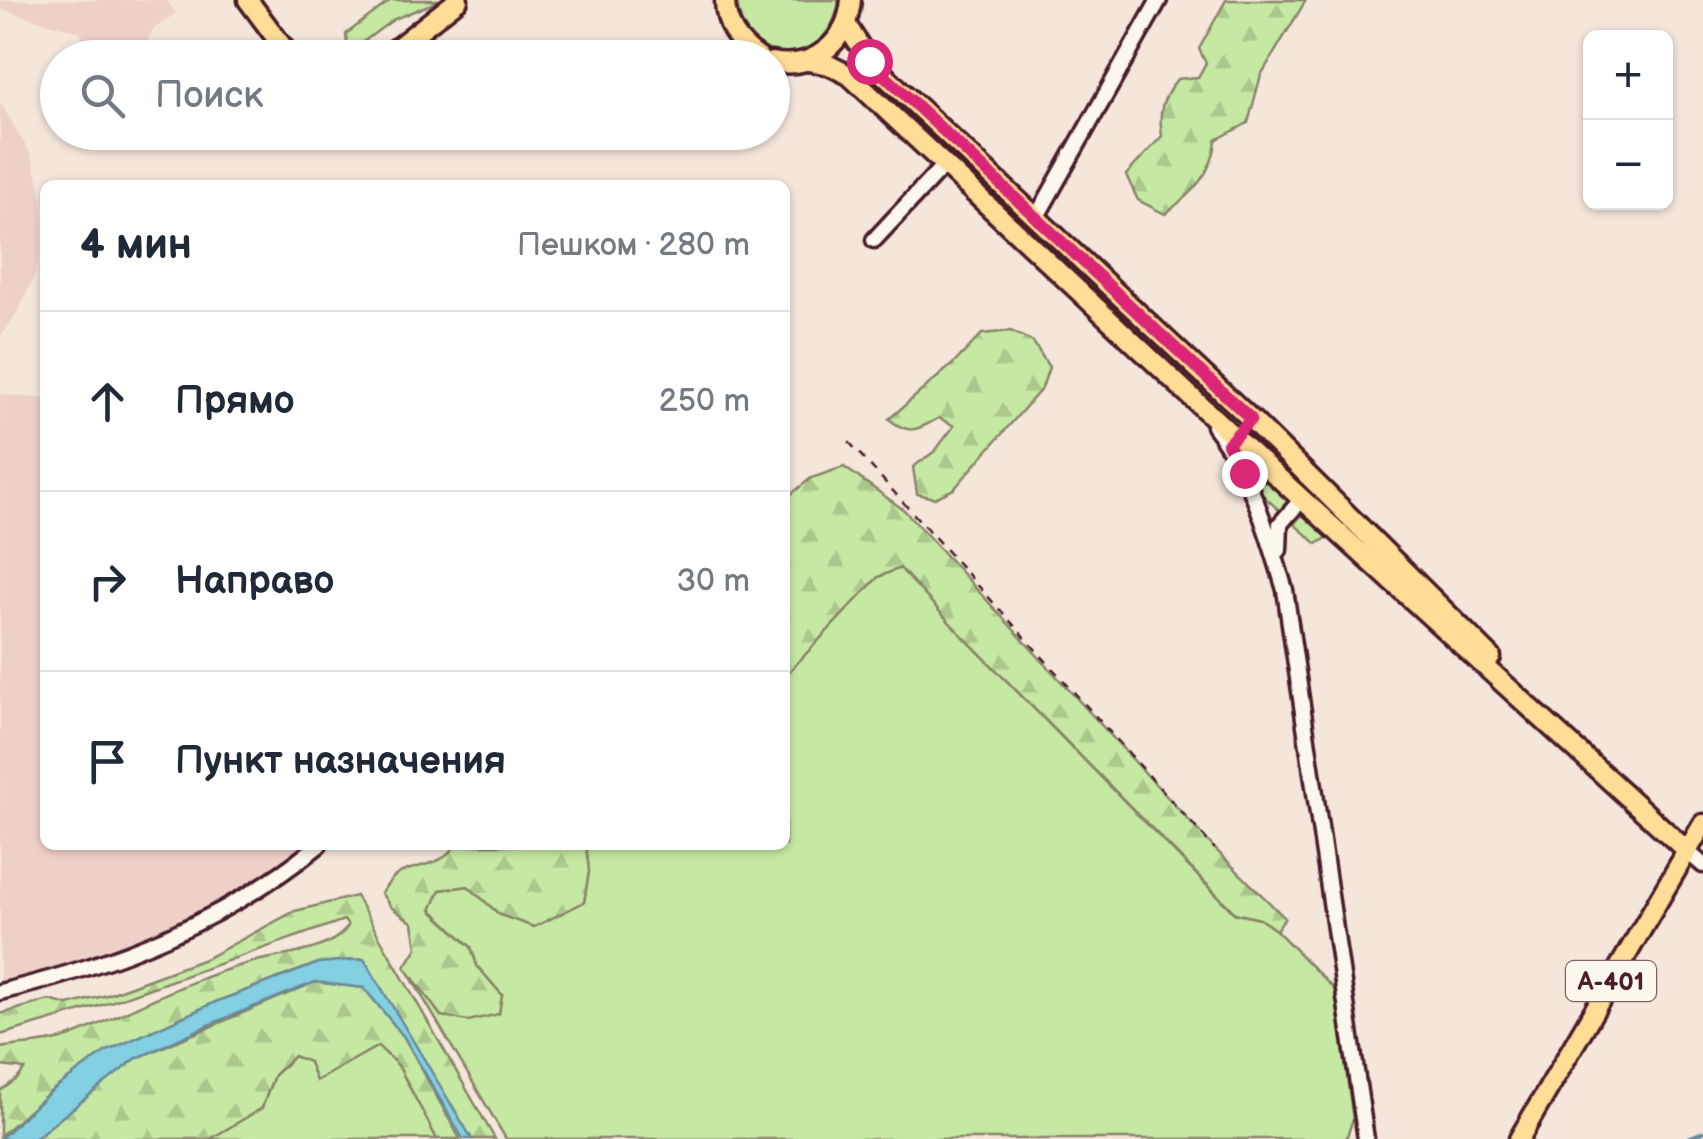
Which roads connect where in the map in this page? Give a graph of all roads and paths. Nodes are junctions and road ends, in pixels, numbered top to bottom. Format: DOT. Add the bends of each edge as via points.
graph roads {
  1 [pos="248,0"];
  2 [pos="458,0"];
  3 [pos="725,0"];
  4 [pos="851,0"];
  5 [pos="1159,0"];
  6 [pos="846,24"];
  7 [pos="278,40"];
  8 [pos="407,40"];
  9 [pos="740,40"];
  10 [pos="808,61"];
  11 [pos="790,62"];
  12 [pos="944,164"];
  13 [pos="1036,218"];
  14 [pos="874,240"];
  15 [pos="1251,419"];
  16 [pos="1231,440"];
  17 [pos="849,442"];
  18 [pos="1302,500"];
  19 [pos="1285,590"];
  20 [pos="1703,824"];
  21 [pos="1214,849"];
  22 [pos="312,850"];
  23 [pos="1687,850"];
  24 [pos="1703,866"];
  25 [pos="0,992"];
  26 [pos="1351,1041"];
  27 [pos="1352,1139"];
  28 [pos="1366,1139"];
  29 [pos="1518,1139"];
  1 -- 7 [label="main road"];
  2 -- 8 [label="main road"];
  3 -- 9 [label="main road"];
  4 -- 6 [label="main road"];
  5 -- 13 [label="street"];
  6 -- 10 [label="main road" via="834,44"];
  6 -- 13 [label="main road" via="869,61"];
  10 -- 11 [label="main road"];
  10 -- 12 [label="main road" via="849,75"];
  12 -- 14 [label="street"];
  12 -- 16 [label="main road"];
  13 -- 15 [label="main road"];
  15 -- 16 [label="main road"];
  15 -- 23 [label="main road"];
  16 -- 18 [label="main road"];
  16 -- 19 [label="street"];
  17 -- 21 [label="path"];
  18 -- 19 [label="street" via="1278,528"];
  18 -- 23 [label="main road"];
  19 -- 26 [label="street"];
  20 -- 23 [label="main road, А-401"];
  22 -- 25 [label="street" via="184,931"];
  23 -- 24 [label="street"];
  23 -- 29 [label="main road, А-401"];
  26 -- 27 [label="street" via="1358,1112"];
  26 -- 28 [label="street"];
}
